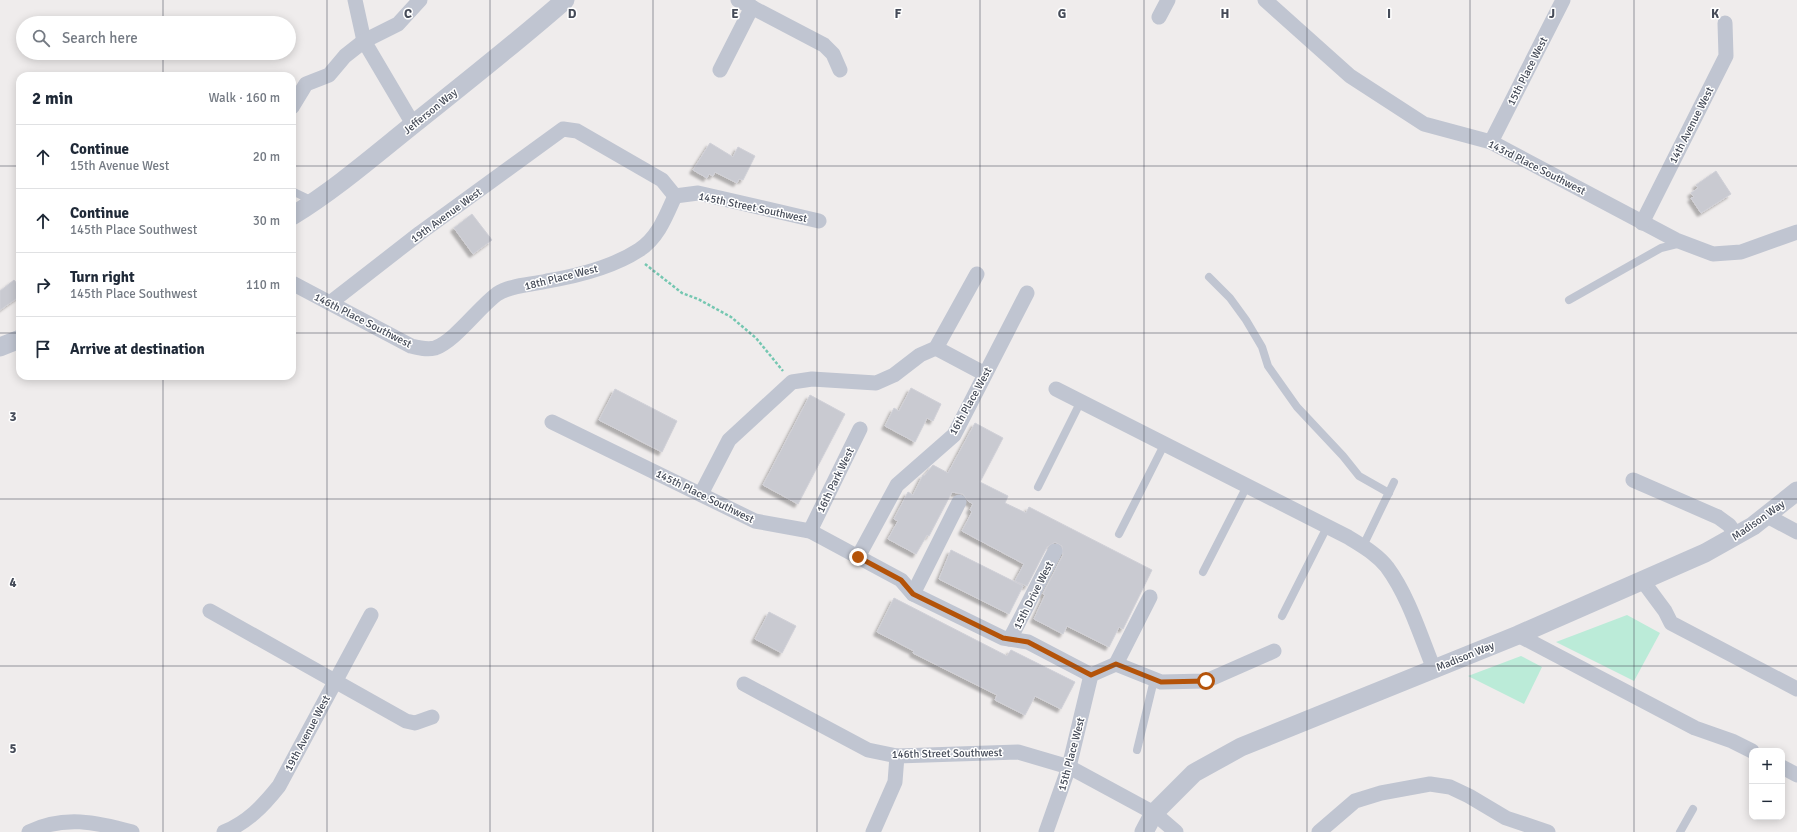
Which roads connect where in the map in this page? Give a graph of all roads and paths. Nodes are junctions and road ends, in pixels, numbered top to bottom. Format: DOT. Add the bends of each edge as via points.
graph roads {
  1 [pos="355,0"];
  2 [pos="420,0"];
  3 [pos="564,0"];
  4 [pos="738,0"];
  5 [pos="1168,0"];
  6 [pos="1265,0"];
  7 [pos="1563,0"];
  8 [pos="752,7"];
  9 [pos="1159,17"];
  10 [pos="1725,23"];
  11 [pos="364,40"];
  12 [pos="720,70"];
  13 [pos="840,70"];
  14 [pos="296,100"];
  15 [pos="413,124"];
  16 [pos="1491,142"];
  17 [pos="296,193"];
  18 [pos="675,196"];
  19 [pos="315,202"];
  20 [pos="296,214"];
  21 [pos="819,221"];
  22 [pos="1642,223"];
  23 [pos="1797,232"];
  24 [pos="1680,241"];
  25 [pos="632,254"];
  26 [pos="977,274"];
  27 [pos="1209,277"];
  28 [pos="296,286"];
  29 [pos="1027,293"];
  30 [pos="1569,300"];
  31 [pos="330,303"];
  32 [pos="436,348"];
  33 [pos="936,348"];
  34 [pos="985,374"];
  35 [pos="792,382"];
  36 [pos="1056,388"];
  37 [pos="1081,401"];
  38 [pos="552,422"];
  39 [pos="860,429"];
  40 [pos="1165,444"];
  41 [pos="1633,480"];
  42 [pos="1394,482"];
  43 [pos="1248,486"];
  44 [pos="1038,487"];
  45 [pos="1797,491"];
  46 [pos="1389,493"];
  47 [pos="701,494"];
  48 [pos="960,502"];
  49 [pos="1767,516"];
  50 [pos="1328,526"];
  51 [pos="810,531"];
  52 [pos="1797,532"];
  53 [pos="1119,534"];
  54 [pos="1737,536"];
  55 [pos="1363,546"];
  56 [pos="1055,551"];
  57 [pos="858,557"];
  58 [pos="1203,572"];
  59 [pos="1642,580"];
  60 [pos="913,594"];
  61 [pos="1150,597"];
  62 [pos="210,611"];
  63 [pos="371,615"];
  64 [pos="1282,616"];
  65 [pos="1518,634"];
  66 [pos="1010,639"];
  67 [pos="1274,651"];
  68 [pos="1116,664"];
  69 [pos="1434,669"];
  70 [pos="1091,675"];
  71 [pos="1157,681"];
  72 [pos="335,682"];
  73 [pos="744,684"];
  74 [pos="1797,689"];
  75 [pos="432,717"];
  76 [pos="1137,750"];
  77 [pos="1749,750"];
  78 [pos="896,756"];
  79 [pos="1069,767"];
  80 [pos="1785,769"];
  81 [pos="1797,775"];
  82 [pos="1693,809"];
  83 [pos="1154,813"];
  84 [pos="29,832"];
  85 [pos="132,832"];
  86 [pos="224,832"];
  87 [pos="873,832"];
  88 [pos="1046,832"];
  89 [pos="1144,832"];
  90 [pos="1176,832"];
  91 [pos="1319,832"];
  92 [pos="1548,832"];
  93 [pos="1680,832"];
  1 -- 11 [label="street"];
  2 -- 11 [label="street" via="398,24"];
  3 -- 15 [label="street, Jefferson Way" via="501,55"];
  4 -- 8 [label="street"];
  5 -- 9 [label="street"];
  6 -- 16 [label="street, 143rd Place Southwest" via="1350,76 1424,124"];
  7 -- 16 [label="street, 15th Place West"];
  8 -- 12 [label="street"];
  8 -- 13 [label="street" via="824,45 833,54"];
  10 -- 22 [label="street, 14th Avenue West" via="1726,56"];
  11 -- 14 [label="street" via="344,56 329,75 306,84"];
  11 -- 15 [label="street"];
  15 -- 19 [label="street, Jefferson Way"];
  16 -- 22 [label="street, 143rd Place Southwest"];
  17 -- 19 [label="lane"];
  18 -- 21 [label="street, 145th Street Southwest" via="698,193"];
  18 -- 25 [label="street, 18th Place West" via="662,228"];
  18 -- 31 [label="street, 19th Avenue West" via="662,180 577,131 563,129 420,233"];
  19 -- 20 [label="street, Jefferson Way"];
  22 -- 24 [label="street, 143rd Place Southwest"];
  23 -- 24 [label="street, 143rd Place Southwest" via="1741,252 1713,254"];
  24 -- 30 [label="lane" via="1661,248"];
  25 -- 32 [label="street, 18th Place West" via="609,265 497,294"];
  25 -- 35 [label="path" via="682,294 731,317 756,338"];
  26 -- 33 [label="street"];
  27 -- 46 [label="lane" via="1230,298 1246,320 1262,347 1268,366 1297,407 1359,476"];
  28 -- 31 [label="street, 146th Place Southwest"];
  29 -- 34 [label="street, 16th Place West"];
  31 -- 32 [label="street, 146th Place Southwest" via="411,346"];
  33 -- 34 [label="street"];
  33 -- 35 [label="street" via="920,355 894,375 876,383 812,379"];
  34 -- 57 [label="street, 16th Place West" via="954,435 897,486"];
  35 -- 47 [label="street" via="729,440"];
  36 -- 37 [label="street"];
  37 -- 40 [label="street"];
  37 -- 44 [label="lane"];
  38 -- 47 [label="street, 145th Place Southwest"];
  39 -- 51 [label="street, 16th Park West"];
  40 -- 43 [label="street"];
  40 -- 53 [label="lane"];
  41 -- 54 [label="street" via="1718,517 1729,525"];
  42 -- 46 [label="lane"];
  43 -- 50 [label="street"];
  43 -- 58 [label="lane"];
  45 -- 49 [label="street, Madison Way"];
  46 -- 55 [label="lane"];
  47 -- 51 [label="street, 145th Place Southwest" via="755,521"];
  48 -- 60 [label="street"];
  49 -- 52 [label="street"];
  49 -- 54 [label="street, Madison Way"];
  50 -- 55 [label="street"];
  50 -- 64 [label="lane"];
  51 -- 57 [label="street, 145th Place Southwest"];
  54 -- 59 [label="street, Madison Way"];
  55 -- 69 [label="street" via="1387,567 1402,590"];
  56 -- 66 [label="street, 15th Drive West"];
  57 -- 60 [label="street, 145th Place Southwest" via="901,580"];
  59 -- 65 [label="street, Madison Way"];
  59 -- 74 [label="street" via="1665,611 1671,624"];
  60 -- 66 [label="street, 145th Place Southwest" via="1003,638"];
  61 -- 68 [label="street"];
  62 -- 72 [label="street"];
  63 -- 72 [label="street, 19th Avenue West"];
  65 -- 69 [label="street, Madison Way"];
  65 -- 77 [label="street" via="1695,728"];
  66 -- 70 [label="street, 145th Place Southwest" via="1028,642"];
  67 -- 71 [label="street" via="1206,681"];
  68 -- 70 [label="street"];
  68 -- 71 [label="street"];
  69 -- 83 [label="street, Madison Way" via="1241,747 1194,774"];
  70 -- 79 [label="street, 15th Place West"];
  71 -- 76 [label="lane"];
  72 -- 75 [label="street" via="406,721 415,723"];
  72 -- 86 [label="street, 19th Avenue West" via="279,786 260,809 240,825"];
  73 -- 78 [label="street, 146th Street Southwest" via="868,750"];
  78 -- 79 [label="street, 146th Street Southwest" via="1018,752"];
  78 -- 87 [label="street" via="895,782"];
  79 -- 83 [label="street, 146th Street Southwest"];
  79 -- 88 [label="street, 15th Place West"];
  80 -- 81 [label="street"];
  82 -- 93 [label="lane"];
  83 -- 89 [label="street, Madison Way"];
  83 -- 90 [label="street, 146th Street Southwest"];
  84 -- 85 [label="street" via="43,825 72,820 103,823"];
  91 -- 92 [label="street" via="1355,801 1380,793 1430,784 1450,787 1506,818"];
}
